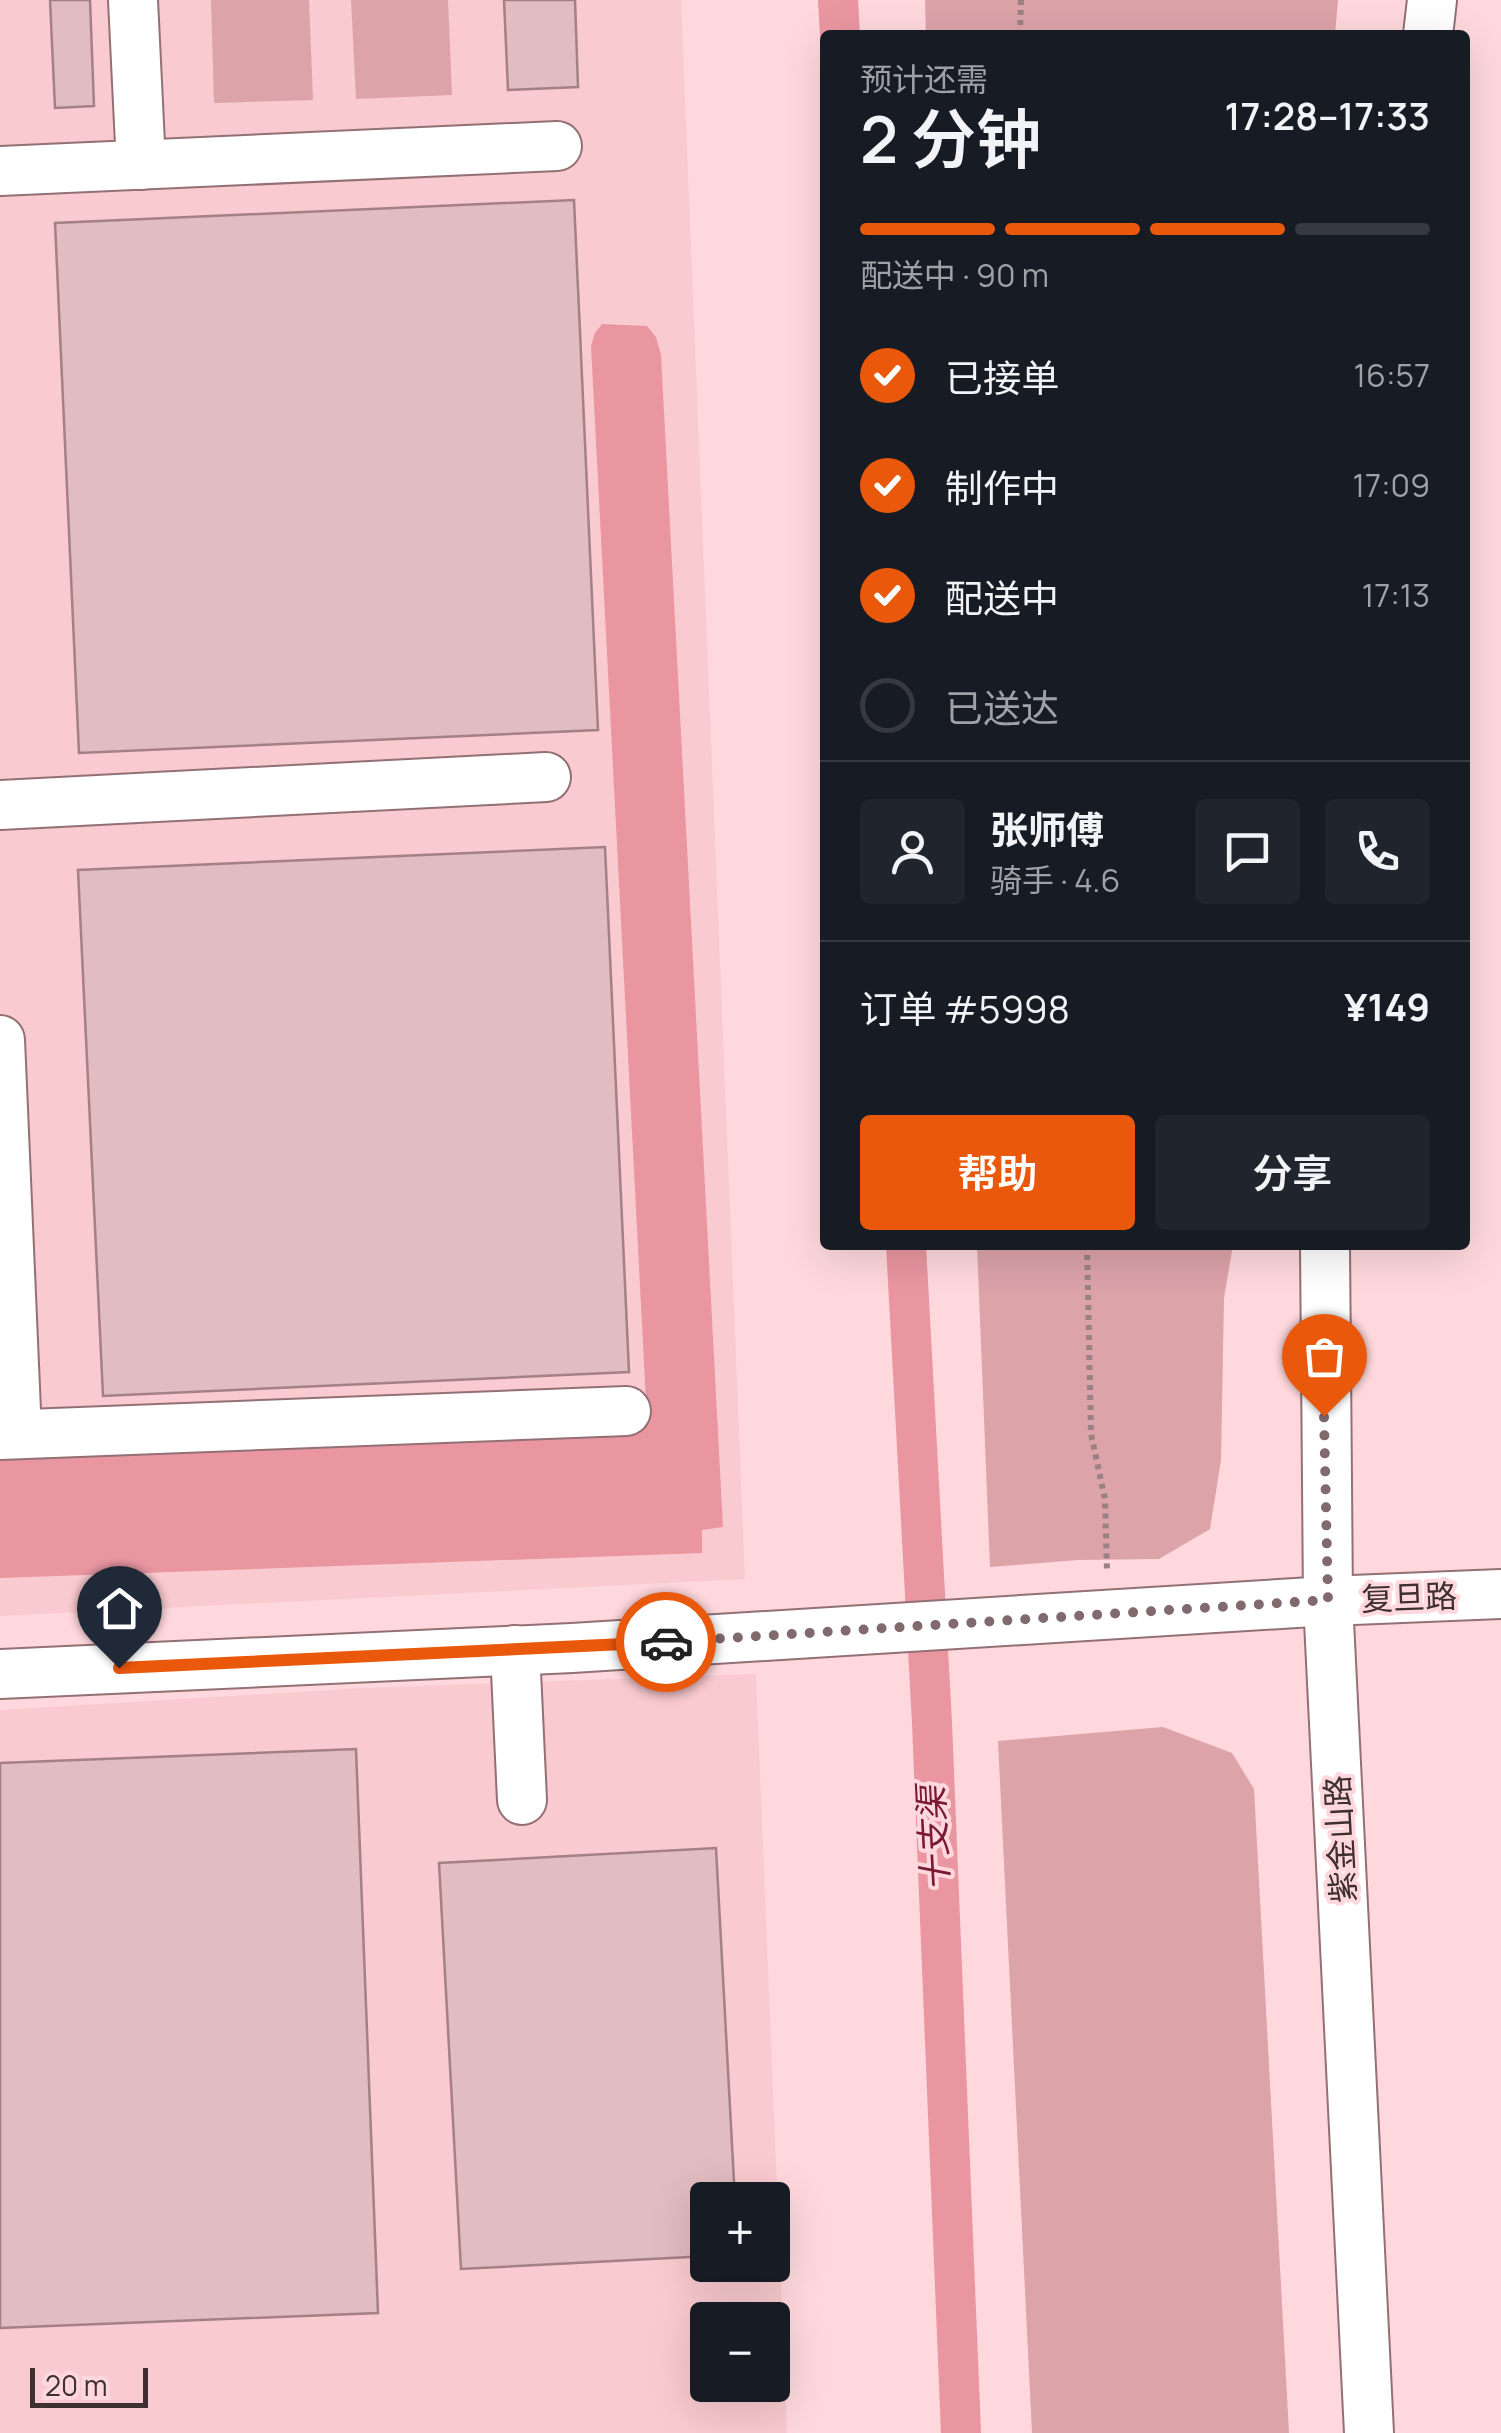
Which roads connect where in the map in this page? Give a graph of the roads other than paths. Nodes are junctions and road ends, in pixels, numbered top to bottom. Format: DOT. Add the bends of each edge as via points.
graph roads {
  1 [pos="133,0"];
  2 [pos="1432,0"];
  3 [pos="1429,30"];
  4 [pos="557,146"];
  5 [pos="141,164"];
  6 [pos="0,171"];
  7 [pos="546,777"];
  8 [pos="0,805"];
  9 [pos="0,1040"];
  10 [pos="2,1133"];
  11 [pos="1325,1250"];
  12 [pos="626,1411"];
  13 [pos="8,1435"];
  14 [pos="1501,1594"];
  15 [pos="1328,1600"];
  16 [pos="515,1650"];
  17 [pos="0,1674"];
  18 [pos="522,1800"];
  19 [pos="1369,2433"];
  1 -- 5 [label="street"];
  2 -- 3 [label="street"];
  4 -- 5 [label="street"];
  5 -- 6 [label="street"];
  7 -- 8 [label="street"];
  9 -- 10 [label="street"];
  10 -- 13 [label="street"];
  11 -- 15 [label="street, 紫金山路"];
  12 -- 13 [label="street"];
  14 -- 15 [label="street, 复旦路"];
  15 -- 16 [label="street, 复旦路"];
  15 -- 19 [label="street, 紫金山路"];
  16 -- 17 [label="street, 复旦路"];
  16 -- 18 [label="street"];
}
